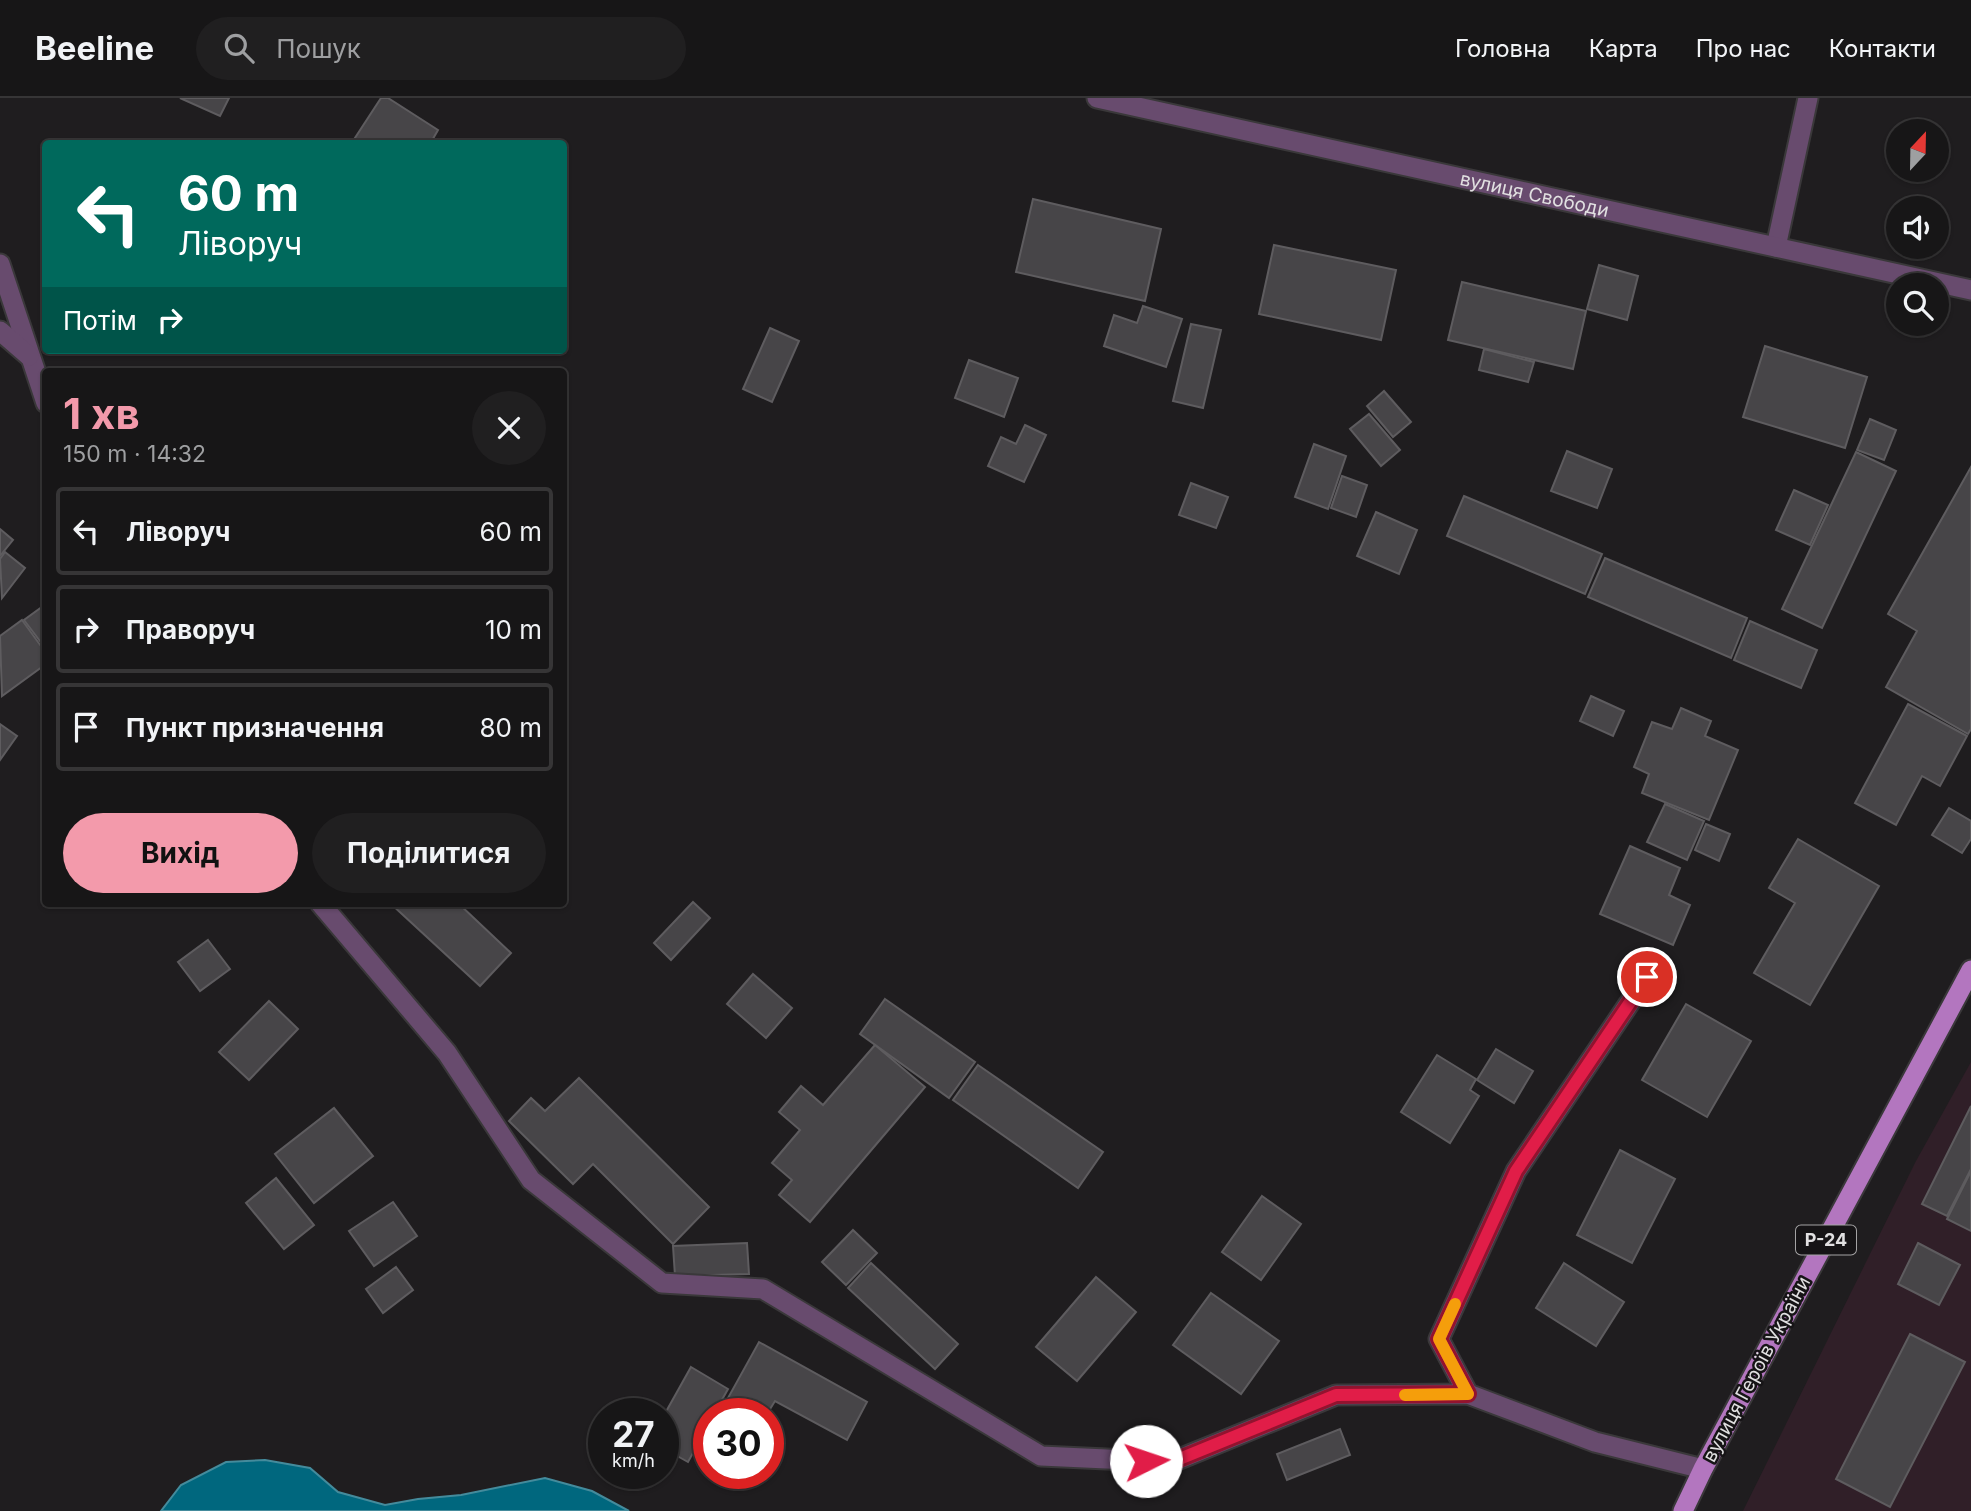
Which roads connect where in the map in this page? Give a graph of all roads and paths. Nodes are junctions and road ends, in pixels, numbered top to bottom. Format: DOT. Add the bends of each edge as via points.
graph roads {
  1 [pos="1097,98"];
  2 [pos="1808,98"];
  3 [pos="1776,247"];
  4 [pos="0,264"];
  5 [pos="1971,290"];
  6 [pos="0,331"];
  7 [pos="30,357"];
  8 [pos="42,391"];
  9 [pos="323,907"];
  10 [pos="1971,970"];
  11 [pos="1647,977"];
  12 [pos="1468,1394"];
  13 [pos="1703,1469"];
  14 [pos="1683,1511"];
  1 -- 3 [label="street, вулиця Свободи"];
  2 -- 3 [label="street"];
  3 -- 5 [label="street, вулиця Свободи"];
  4 -- 7 [label="street"];
  6 -- 7 [label="street"];
  7 -- 8 [label="street"];
  9 -- 12 [label="street" via="447,1054 531,1180 662,1283 763,1289 1041,1456 1172,1462 1336,1395"];
  10 -- 13 [label="main road, вулиця Героїв України / Р-24"];
  11 -- 12 [label="street" via="1516,1171 1439,1339"];
  12 -- 13 [label="street" via="1595,1442"];
  13 -- 14 [label="main road, вулиця Героїв України / Р-24"];
}
